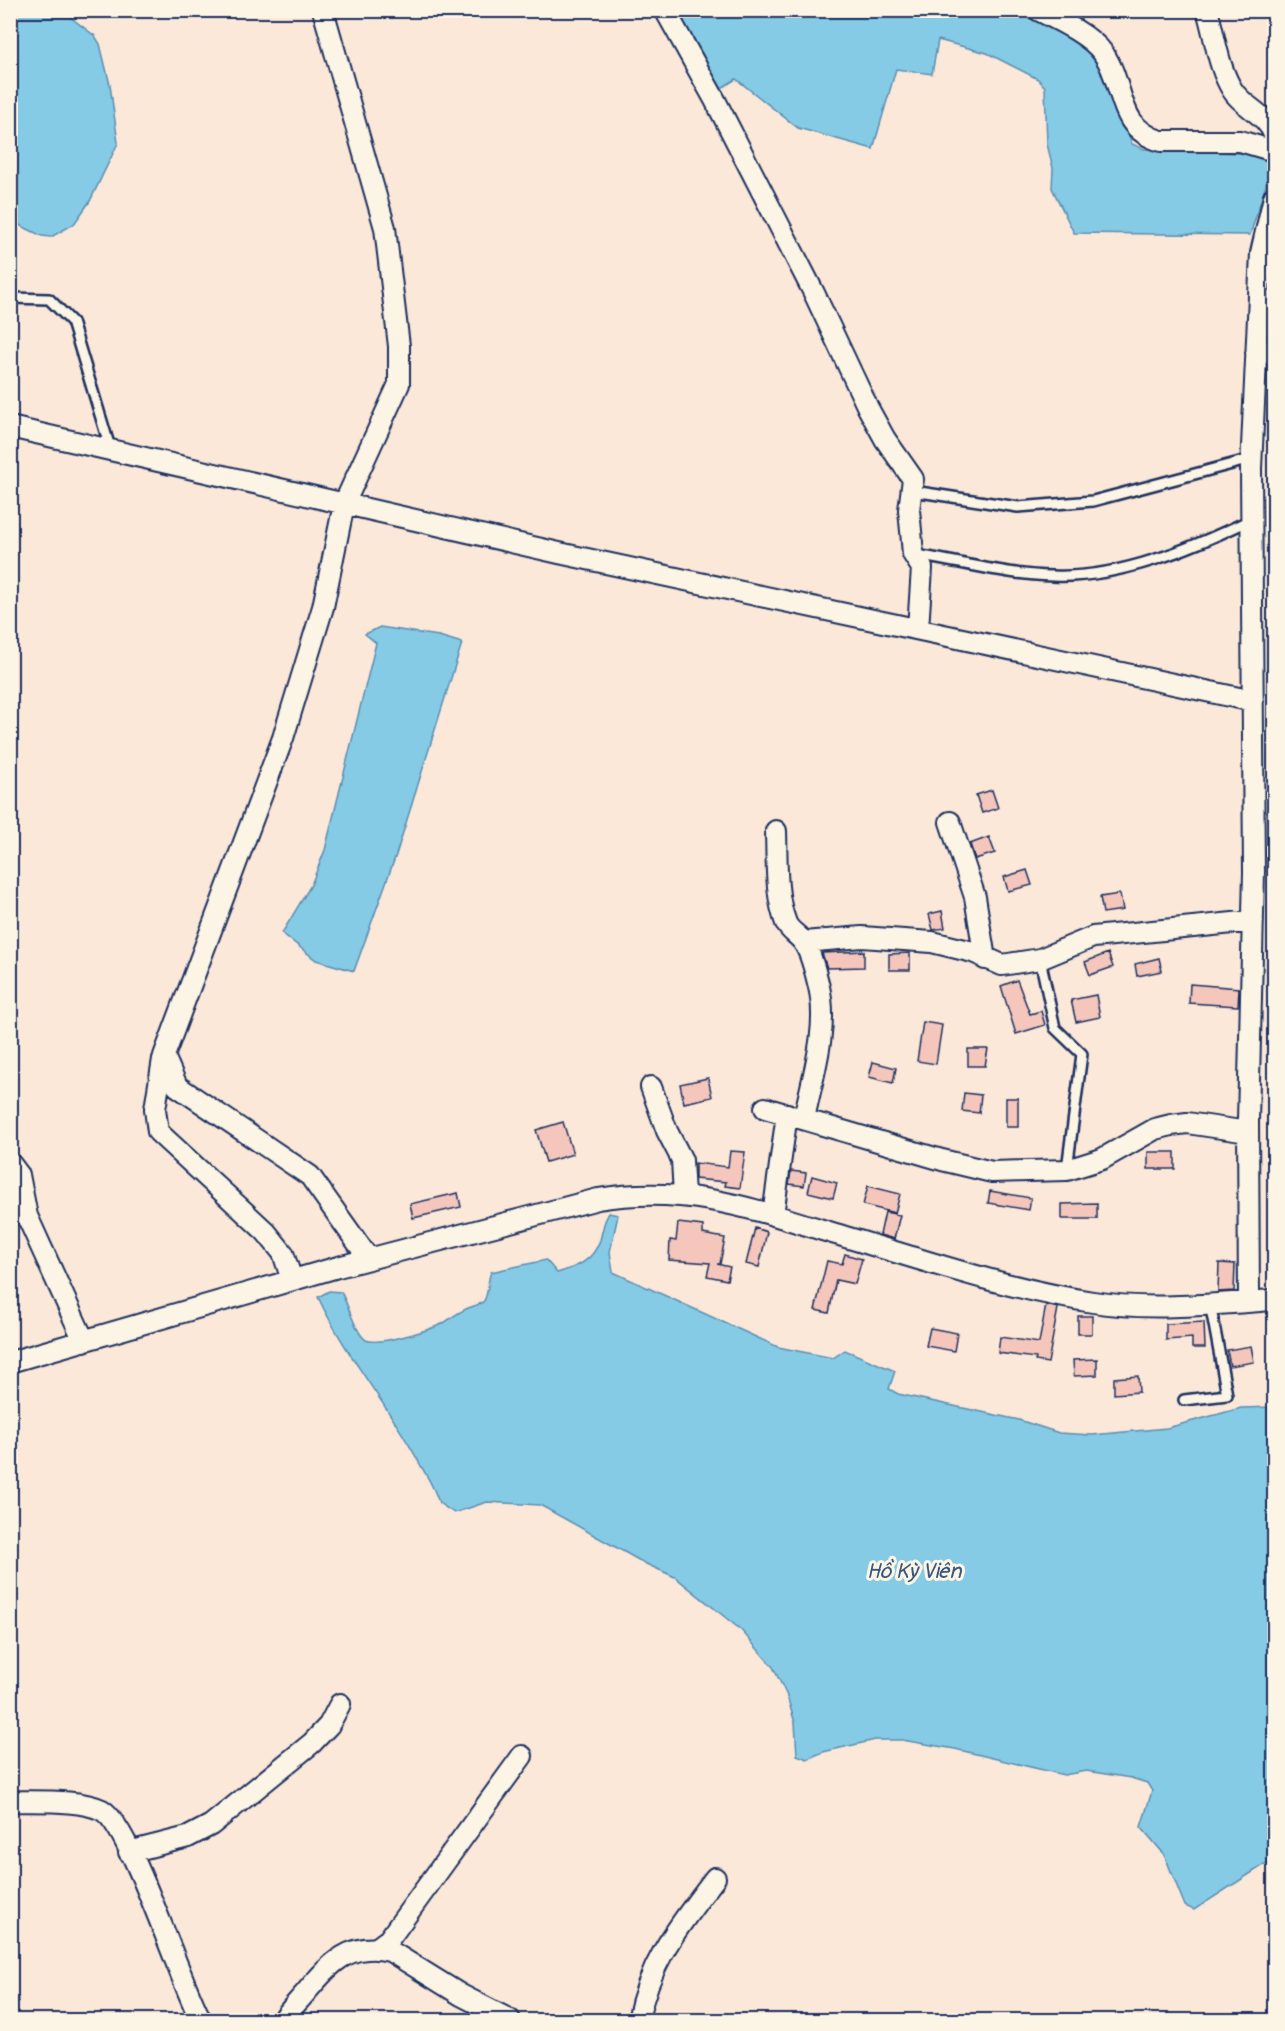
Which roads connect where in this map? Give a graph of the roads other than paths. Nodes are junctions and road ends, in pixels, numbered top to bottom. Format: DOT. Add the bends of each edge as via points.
graph roads {
  1 [pos="323,10"];
  2 [pos="665,10"];
  3 [pos="1038,10"];
  4 [pos="1207,10"];
  5 [pos="1275,135"];
  6 [pos="1275,152"];
  7 [pos="1275,197"];
  8 [pos="10,297"];
  9 [pos="1266,352"];
  10 [pos="10,427"];
  11 [pos="111,451"];
  12 [pos="1251,459"];
  13 [pos="914,491"];
  14 [pos="344,504"];
  15 [pos="1251,519"];
  16 [pos="914,554"];
  17 [pos="918,629"];
  18 [pos="1253,701"];
  19 [pos="950,822"];
  20 [pos="776,831"];
  21 [pos="1253,921"];
  22 [pos="804,942"];
  23 [pos="985,959"];
  24 [pos="1040,959"];
  25 [pos="164,1056"];
  26 [pos="651,1088"];
  27 [pos="765,1107"];
  28 [pos="795,1117"];
  29 [pos="1248,1132"];
  30 [pos="10,1163"];
  31 [pos="1067,1170"];
  32 [pos="684,1195"];
  33 [pos="773,1215"];
  34 [pos="369,1259"];
  35 [pos="292,1280"];
  36 [pos="1275,1300"];
  37 [pos="1249,1301"];
  38 [pos="1210,1303"];
  39 [pos="84,1341"];
  40 [pos="10,1362"];
  41 [pos="1184,1400"];
  42 [pos="339,1704"];
  43 [pos="522,1756"];
  44 [pos="10,1801"];
  45 [pos="129,1852"];
  46 [pos="715,1878"];
  47 [pos="377,1948"];
  48 [pos="201,2020"];
  49 [pos="283,2020"];
  50 [pos="510,2020"];
  51 [pos="638,2020"];
  1 -- 14 [label="street" via="386,228 399,346 399,384"];
  2 -- 13 [label="street" via="814,293 868,408 913,478"];
  3 -- 6 [label="street" via="1101,51 1121,102 1135,126 1150,138 1240,141"];
  4 -- 5 [label="street" via="1224,76 1235,94 1263,118"];
  7 -- 9 [label="street" via="1261,253"];
  8 -- 11 [label="lane" via="49,299 72,322"];
  9 -- 12 [label="street"];
  10 -- 11 [label="street"];
  11 -- 14 [label="street"];
  12 -- 13 [label="lane" via="1094,501 1018,507"];
  12 -- 15 [label="street"];
  13 -- 16 [label="street" via="909,510"];
  14 -- 17 [label="street"];
  14 -- 25 [label="street" via="323,607 283,738"];
  15 -- 16 [label="lane" via="1200,544 1102,573 1051,576"];
  15 -- 18 [label="street"];
  16 -- 17 [label="street" via="922,568"];
  17 -- 18 [label="street"];
  18 -- 21 [label="street"];
  19 -- 23 [label="street" via="975,897"];
  20 -- 22 [label="street" via="784,919"];
  21 -- 24 [label="street" via="1094,937"];
  21 -- 29 [label="street"];
  22 -- 23 [label="street" via="862,937 932,942 973,952"];
  22 -- 28 [label="street" via="822,1008 818,1049"];
  23 -- 24 [label="street" via="1002,965"];
  24 -- 31 [label="lane" via="1055,1028 1082,1054"];
  25 -- 34 [label="street" via="177,1086 310,1176"];
  25 -- 35 [label="street" via="154,1109 158,1132 266,1232 283,1253"];
  26 -- 32 [label="street" via="666,1131 682,1160"];
  27 -- 28 [label="street"];
  28 -- 31 [label="street" via="992,1172"];
  28 -- 33 [label="street"];
  29 -- 31 [label="street" via="1187,1123 1171,1125 1155,1129 1102,1159"];
  29 -- 37 [label="street"];
  30 -- 39 [label="street" via="19,1175 27,1216"];
  32 -- 33 [label="street"];
  32 -- 34 [label="street" via="635,1193 598,1199"];
  33 -- 38 [label="street" via="1036,1290 1094,1302"];
  34 -- 35 [label="street"];
  35 -- 39 [label="street"];
  36 -- 37 [label="street"];
  37 -- 38 [label="street"];
  38 -- 41 [label="lane" via="1227,1395"];
  39 -- 40 [label="street"];
  42 -- 45 [label="street" via="329,1725 312,1743 211,1825 188,1837"];
  43 -- 47 [label="street" via="389,1939"];
  44 -- 45 [label="street" via="90,1805 102,1810 114,1822"];
  45 -- 48 [label="street"];
  46 -- 51 [label="street" via="664,1946 644,1991"];
  47 -- 49 [label="street" via="361,1949 333,1961"];
  47 -- 50 [label="street" via="390,1951"];
}
